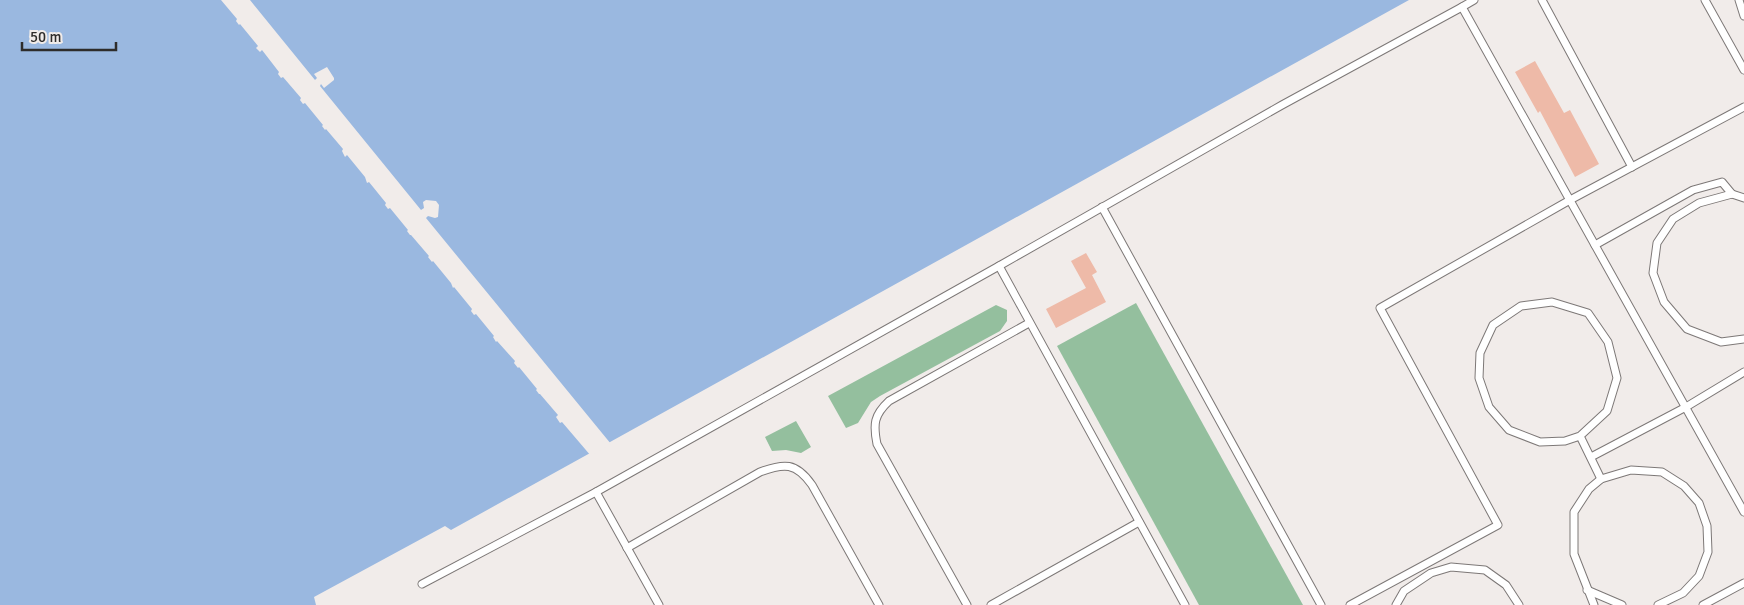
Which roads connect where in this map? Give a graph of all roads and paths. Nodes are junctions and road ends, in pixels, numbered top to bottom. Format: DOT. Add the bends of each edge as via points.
graph roads {
  1 [pos="1474,0"];
  2 [pos="1542,0"];
  3 [pos="1706,0"];
  4 [pos="1739,0"];
  5 [pos="1462,7"];
  6 [pos="1744,16"];
  7 [pos="1744,70"];
  8 [pos="1744,107"];
  9 [pos="1632,167"];
  10 [pos="1732,194"];
  11 [pos="1744,198"];
  12 [pos="1570,200"];
  13 [pos="1102,207"];
  14 [pos="1595,245"];
  15 [pos="999,266"];
  16 [pos="1029,323"];
  17 [pos="1744,339"];
  18 [pos="1744,372"];
  19 [pos="1686,407"];
  20 [pos="1580,436"];
  21 [pos="1591,457"];
  22 [pos="1601,479"];
  23 [pos="596,492"];
  24 [pos="1744,512"];
  25 [pos="1139,522"];
  26 [pos="627,548"];
  27 [pos="1744,583"];
  28 [pos="422,584"];
  29 [pos="1587,590"];
  30 [pos="659,605"];
  31 [pos="879,605"];
  32 [pos="967,605"];
  33 [pos="991,605"];
  34 [pos="1185,605"];
  35 [pos="1321,605"];
  36 [pos="1350,605"];
  37 [pos="1396,605"];
  38 [pos="1519,605"];
  39 [pos="1594,605"];
  40 [pos="1622,605"];
  41 [pos="1658,605"];
  42 [pos="1704,605"];
  1 -- 5 [label="lane"];
  2 -- 9 [label="lane"];
  3 -- 7 [label="lane"];
  4 -- 6 [label="lane"];
  5 -- 12 [label="lane"];
  5 -- 13 [label="lane" via="1282,104"];
  8 -- 9 [label="lane"];
  9 -- 12 [label="lane"];
  10 -- 11 [label="lane"];
  10 -- 14 [label="lane" via="1722,182 1693,190"];
  10 -- 17 [label="lane" via="1699,202 1673,219 1657,243 1653,272 1664,302 1687,329 1722,342"];
  12 -- 14 [label="lane"];
  12 -- 36 [label="lane" via="1380,308 1498,525"];
  13 -- 15 [label="lane"];
  13 -- 35 [label="lane"];
  14 -- 19 [label="lane"];
  15 -- 16 [label="lane"];
  15 -- 23 [label="lane"];
  16 -- 25 [label="lane"];
  16 -- 32 [label="lane" via="889,401 876,419 877,444"];
  18 -- 19 [label="lane"];
  19 -- 21 [label="lane"];
  19 -- 24 [label="lane"];
  20 -- 20 [label="lane" via="1607,411 1616,378 1608,342 1588,313 1552,302 1522,306 1493,325 1480,353 1479,378 1489,407 1508,430 1540,442 1565,441"];
  20 -- 21 [label="lane"];
  21 -- 22 [label="lane"];
  22 -- 29 [label="lane" via="1589,489 1574,512 1574,554"];
  22 -- 41 [label="lane" via="1631,470 1662,472 1684,486 1699,503 1707,526 1708,552 1699,576 1683,593"];
  23 -- 26 [label="lane"];
  23 -- 28 [label="lane"];
  25 -- 33 [label="lane"];
  25 -- 34 [label="lane"];
  26 -- 30 [label="lane"];
  26 -- 31 [label="lane" via="760,472 789,465 805,474"];
  27 -- 42 [label="lane"];
  29 -- 39 [label="lane"];
  29 -- 40 [label="lane"];
  37 -- 38 [label="lane" via="1404,591 1431,573 1451,567 1485,570 1506,584"];
}
